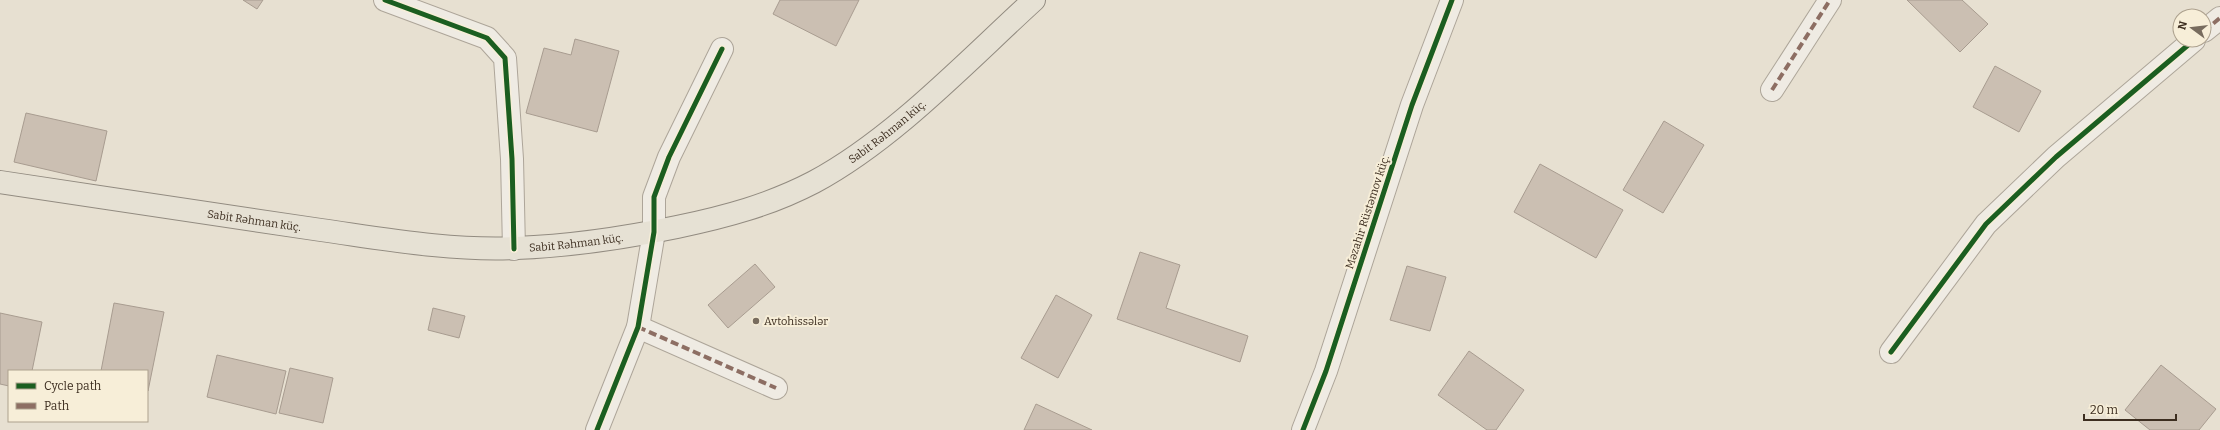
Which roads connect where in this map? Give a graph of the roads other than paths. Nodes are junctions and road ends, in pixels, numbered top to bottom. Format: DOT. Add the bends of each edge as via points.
graph roads {
  1 [pos="385,0"];
  2 [pos="1034,0"];
  3 [pos="1452,0"];
  4 [pos="1830,0"];
  5 [pos="2220,18"];
  6 [pos="2212,24"];
  7 [pos="2185,48"];
  8 [pos="722,49"];
  9 [pos="1772,90"];
  10 [pos="0,182"];
  11 [pos="654,232"];
  12 [pos="514,249"];
  13 [pos="638,326"];
  14 [pos="1891,352"];
  15 [pos="776,388"];
  16 [pos="597,430"];
  17 [pos="1303,430"];
  1 -- 12 [label="street" via="487,38 505,58 512,159"];
  2 -- 11 [label="main road, Sabit Rəhman küç." via="913,111 858,154 817,180 779,199 728,216"];
  3 -- 17 [label="street, Məzahir Rüstəmov küç." via="1412,105 1326,371"];
  4 -- 9 [label="street"];
  5 -- 6 [label="street"];
  7 -- 14 [label="street" via="2056,157 1986,224"];
  8 -- 11 [label="street" via="669,156 654,197"];
  10 -- 12 [label="main road, Sabit Rəhman küç." via="434,246"];
  11 -- 12 [label="main road, Sabit Rəhman küç."];
  11 -- 13 [label="street"];
  13 -- 15 [label="street"];
  13 -- 16 [label="street"];
}
